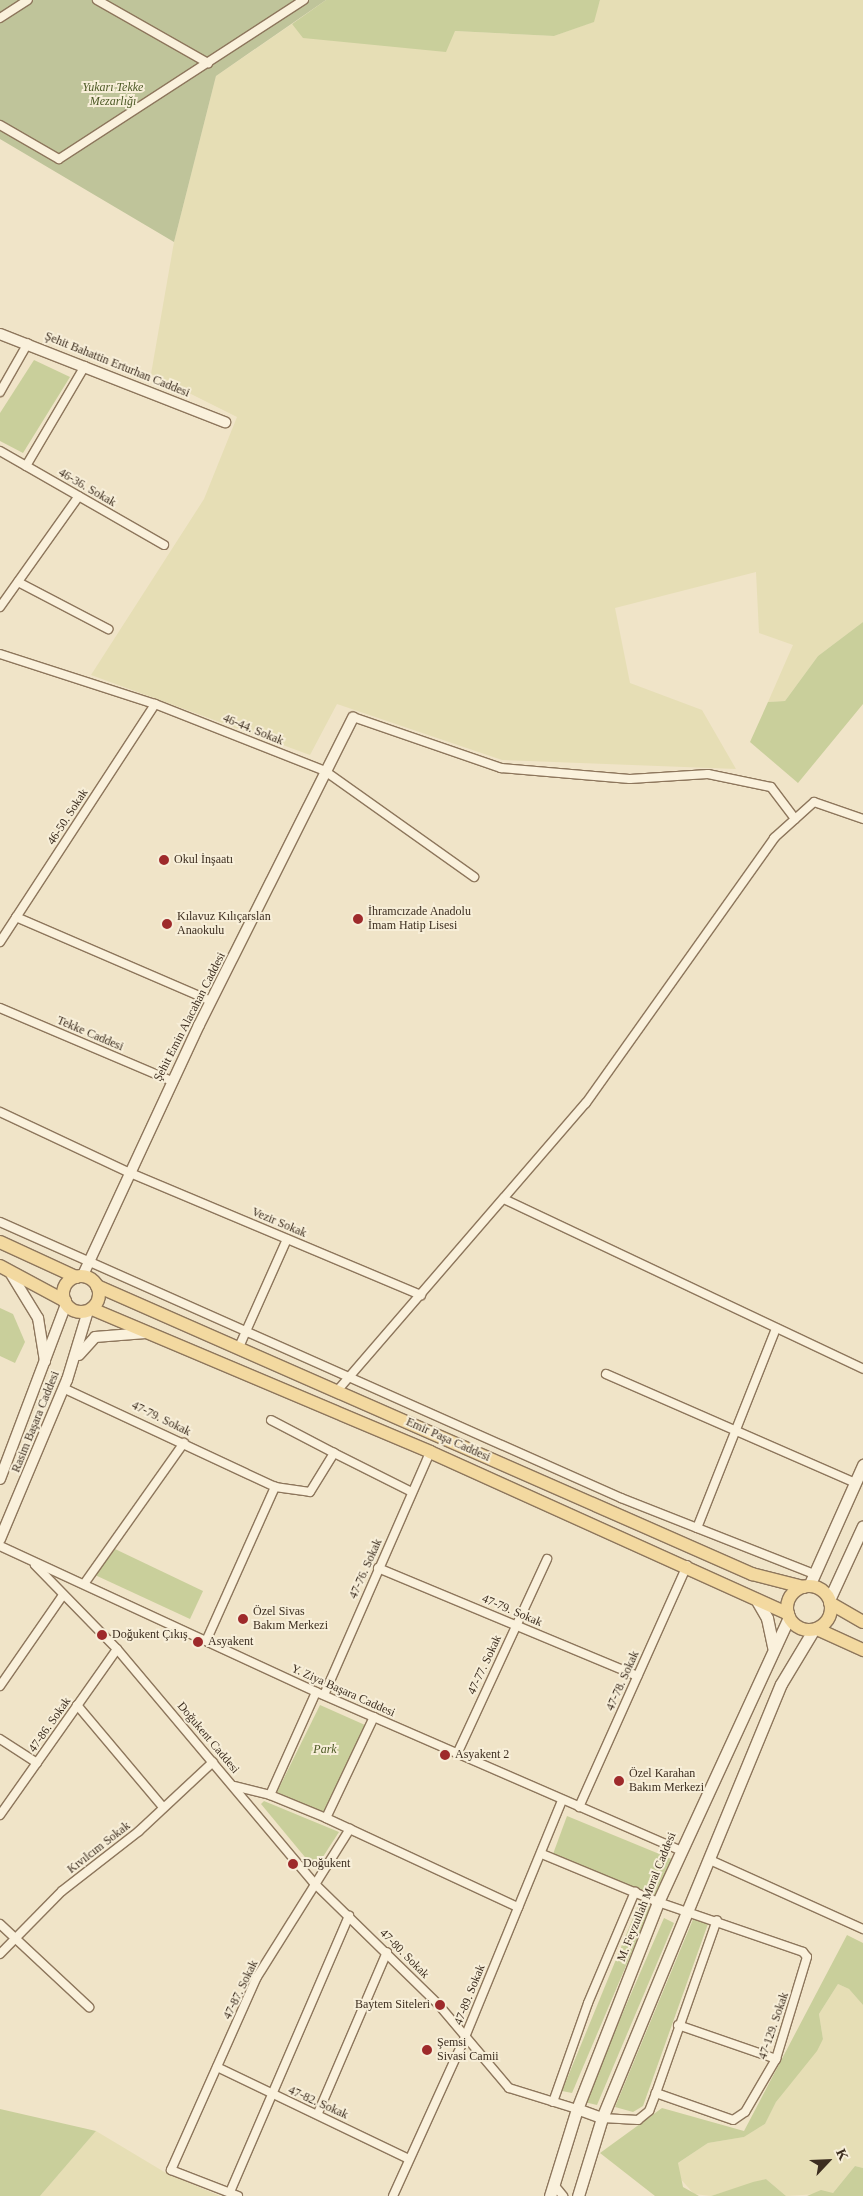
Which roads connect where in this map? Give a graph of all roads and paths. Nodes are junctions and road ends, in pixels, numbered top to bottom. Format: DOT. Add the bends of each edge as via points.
graph roads {
  1 [pos="28,0"];
  2 [pos="98,0"];
  3 [pos="304,0"];
  4 [pos="0,18"];
  5 [pos="208,62"];
  6 [pos="0,125"];
  7 [pos="0,334"];
  8 [pos="28,343"];
  9 [pos="85,366"];
  10 [pos="0,392"];
  11 [pos="225,422"];
  12 [pos="0,451"];
  13 [pos="26,466"];
  14 [pos="79,496"];
  15 [pos="164,545"];
  16 [pos="18,582"];
  17 [pos="0,607"];
  18 [pos="108,629"];
  19 [pos="0,654"];
  20 [pos="155,704"];
  21 [pos="353,717"];
  22 [pos="325,771"];
  23 [pos="795,819"];
  24 [pos="863,819"];
  25 [pos="474,876"];
  26 [pos="16,917"];
  27 [pos="0,942"];
  28 [pos="211,1001"];
  29 [pos="0,1008"];
  30 [pos="172,1081"];
  31 [pos="0,1112"];
  32 [pos="128,1172"];
  33 [pos="504,1199"];
  34 [pos="0,1222"];
  35 [pos="287,1239"];
  36 [pos="0,1242"];
  37 [pos="88,1260"];
  38 [pos="2,1267"];
  39 [pos="79,1277"];
  40 [pos="97,1286"];
  41 [pos="421,1295"];
  42 [pos="65,1302"];
  43 [pos="90,1310"];
  44 [pos="776,1328"];
  45 [pos="246,1332"];
  46 [pos="158,1333"];
  47 [pos="239,1347"];
  48 [pos="45,1364"];
  49 [pos="863,1369"];
  50 [pos="606,1374"];
  51 [pos="348,1379"];
  52 [pos="65,1384"];
  53 [pos="337,1391"];
  54 [pos="271,1420"];
  55 [pos="736,1430"];
  56 [pos="184,1443"];
  57 [pos="430,1452"];
  58 [pos="334,1453"];
  59 [pos="863,1466"];
  60 [pos="0,1479"];
  61 [pos="855,1483"];
  62 [pos="275,1486"];
  63 [pos="412,1492"];
  64 [pos="863,1526"];
  65 [pos="697,1528"];
  66 [pos="0,1539"];
  67 [pos="0,1546"];
  68 [pos="547,1559"];
  69 [pos="35,1565"];
  70 [pos="687,1565"];
  71 [pos="378,1568"];
  72 [pos="808,1582"];
  73 [pos="84,1584"];
  74 [pos="63,1594"];
  75 [pos="756,1599"];
  76 [pos="830,1601"];
  77 [pos="788,1615"];
  78 [pos="863,1622"];
  79 [pos="516,1625"];
  80 [pos="816,1629"];
  81 [pos="207,1638"];
  82 [pos="772,1647"];
  83 [pos="117,1649"];
  84 [pos="863,1650"];
  85 [pos="637,1676"];
  86 [pos="0,1686"];
  87 [pos="320,1694"];
  88 [pos="77,1705"];
  89 [pos="374,1717"];
  90 [pos="0,1739"];
  91 [pos="457,1754"];
  92 [pos="213,1762"];
  93 [pos="37,1763"];
  94 [pos="234,1786"];
  95 [pos="270,1795"];
  96 [pos="562,1800"];
  97 [pos="164,1807"];
  98 [pos="578,1807"];
  99 [pos="0,1815"];
  100 [pos="326,1818"];
  101 [pos="350,1829"];
  102 [pos="680,1850"];
  103 [pos="542,1854"];
  104 [pos="710,1860"];
  105 [pos="314,1883"];
  106 [pos="635,1892"];
  107 [pos="658,1902"];
  108 [pos="518,1907"];
  109 [pos="690,1911"];
  110 [pos="349,1916"];
  111 [pos="717,1920"];
  112 [pos="0,1924"];
  113 [pos="863,1929"];
  114 [pos="16,1939"];
  115 [pos="387,1952"];
  116 [pos="0,1954"];
  117 [pos="89,2007"];
  118 [pos="678,2025"];
  119 [pos="465,2037"];
  120 [pos="776,2059"];
  121 [pos="217,2066"];
  122 [pos="656,2093"];
  123 [pos="269,2094"];
  124 [pos="553,2102"];
  125 [pos="577,2109"];
  126 [pos="318,2113"];
  127 [pos="602,2118"];
  128 [pos="409,2159"];
  129 [pos="552,2191"];
  130 [pos="230,2192"];
  131 [pos="238,2196"];
  132 [pos="393,2196"];
  133 [pos="563,2196"];
  134 [pos="578,2196"];
  1 -- 4 [label="street"];
  2 -- 5 [label="street"];
  3 -- 5 [label="street"];
  5 -- 6 [label="street" via="59,159"];
  7 -- 8 [label="street, Şehit Bahattin Erturhan Caddesi"];
  8 -- 9 [label="street, Şehit Bahattin Erturhan Caddesi"];
  8 -- 10 [label="street"];
  9 -- 11 [label="street, Şehit Bahattin Erturhan Caddesi"];
  9 -- 13 [label="street"];
  12 -- 13 [label="street, 46-36. Sokak"];
  13 -- 14 [label="street, 46-36. Sokak"];
  14 -- 15 [label="street, 46-36. Sokak"];
  14 -- 16 [label="street"];
  16 -- 17 [label="street"];
  16 -- 18 [label="street"];
  19 -- 20 [label="street, 46-44. Sokak"];
  20 -- 22 [label="street, 46-44. Sokak"];
  20 -- 26 [label="street, 46-50. Sokak"];
  21 -- 22 [label="street, Şehit Emin Alacahan Caddesi"];
  21 -- 23 [label="street" via="501,768 630,779 708,774 771,787"];
  22 -- 25 [label="street, 46-44. Sokak"];
  22 -- 28 [label="street, Şehit Emin Alacahan Caddesi"];
  23 -- 24 [label="street" via="814,802"];
  23 -- 33 [label="street" via="774,838 586,1103"];
  26 -- 27 [label="street, 46-50. Sokak"];
  26 -- 28 [label="street"];
  28 -- 30 [label="street, Şehit Emin Alacahan Caddesi"];
  29 -- 30 [label="street, Tekke Caddesi"];
  30 -- 32 [label="street, Şehit Emin Alacahan Caddesi"];
  31 -- 32 [label="street, Vezir Sokak"];
  32 -- 35 [label="street, Vezir Sokak"];
  32 -- 37 [label="street, Şehit Emin Alacahan Caddesi"];
  33 -- 41 [label="street"];
  33 -- 44 [label="street"];
  34 -- 37 [label="street"];
  35 -- 41 [label="street, Vezir Sokak"];
  35 -- 45 [label="street"];
  36 -- 39 [label="main road"];
  37 -- 39 [label="street, Şehit Emin Alacahan Caddesi"];
  37 -- 45 [label="street"];
  38 -- 42 [label="main road"];
  38 -- 48 [label="street" via="30,1299 38,1318"];
  39 -- 40 [label="main road"];
  39 -- 42 [label="main road" via="66,1284"];
  40 -- 43 [label="main road" via="99,1297"];
  40 -- 47 [label="main road, Emir Paşa Caddesi"];
  41 -- 51 [label="street"];
  42 -- 43 [label="main road" via="73,1310"];
  42 -- 48 [label="street, Rasim Başara Caddesi"];
  43 -- 46 [label="main road, Emir Paşa Caddesi"];
  43 -- 52 [label="street, Rasim Başara Caddesi"];
  44 -- 49 [label="street"];
  44 -- 55 [label="street"];
  45 -- 47 [label="street"];
  45 -- 51 [label="street"];
  46 -- 52 [label="street" via="95,1337"];
  46 -- 57 [label="main road, Emir Paşa Caddesi"];
  47 -- 53 [label="main road, Emir Paşa Caddesi"];
  48 -- 60 [label="street, Rasim Başara Caddesi"];
  50 -- 55 [label="street"];
  51 -- 53 [label="street"];
  51 -- 65 [label="street"];
  52 -- 56 [label="street, 47-79. Sokak"];
  52 -- 66 [label="street, Rasim Başara Caddesi"];
  53 -- 72 [label="main road, Emir Paşa Caddesi" via="752,1574"];
  54 -- 58 [label="street"];
  55 -- 61 [label="street"];
  55 -- 65 [label="street"];
  56 -- 62 [label="street, 47-79. Sokak"];
  56 -- 73 [label="street"];
  57 -- 63 [label="street, 47-76. Sokak"];
  57 -- 70 [label="main road, Emir Paşa Caddesi"];
  58 -- 62 [label="street, 47-79. Sokak" via="310,1492"];
  58 -- 63 [label="street"];
  59 -- 61 [label="main road"];
  61 -- 72 [label="main road"];
  62 -- 81 [label="street"];
  63 -- 71 [label="street, 47-76. Sokak"];
  64 -- 76 [label="main road"];
  65 -- 72 [label="street"];
  67 -- 69 [label="street, Y. Ziya Başara Caddesi"];
  68 -- 79 [label="street, 47-77. Sokak"];
  69 -- 73 [label="street, Y. Ziya Başara Caddesi"];
  69 -- 74 [label="street, Doğukent Caddesi"];
  70 -- 75 [label="main road, Emir Paşa Caddesi"];
  70 -- 85 [label="street, 47-78. Sokak"];
  71 -- 79 [label="street, 47-79. Sokak"];
  71 -- 87 [label="street, 47-76. Sokak"];
  72 -- 76 [label="main road" via="820,1589"];
  72 -- 77 [label="main road" via="789,1598"];
  73 -- 81 [label="street, Y. Ziya Başara Caddesi"];
  74 -- 83 [label="street, Doğukent Caddesi"];
  74 -- 86 [label="street"];
  75 -- 77 [label="main road, Emir Paşa Caddesi"];
  75 -- 82 [label="main road" via="767,1618"];
  76 -- 78 [label="main road"];
  76 -- 80 [label="main road" via="830,1615"];
  77 -- 80 [label="main road" via="800,1628"];
  77 -- 82 [label="main road, M. Feyzullah Moral Caddesi"];
  79 -- 85 [label="street, 47-79. Sokak"];
  79 -- 91 [label="street, 47-77. Sokak"];
  80 -- 84 [label="main road"];
  80 -- 104 [label="main road" via="781,1684"];
  81 -- 87 [label="street, Y. Ziya Başara Caddesi"];
  82 -- 102 [label="main road, M. Feyzullah Moral Caddesi"];
  83 -- 88 [label="street, 47-86. Sokak"];
  83 -- 92 [label="street, Doğukent Caddesi"];
  85 -- 98 [label="street, 47-78. Sokak"];
  87 -- 89 [label="street, Y. Ziya Başara Caddesi"];
  87 -- 95 [label="street, 47-76. Sokak"];
  88 -- 93 [label="street, 47-86. Sokak"];
  88 -- 97 [label="street"];
  89 -- 91 [label="street, Y. Ziya Başara Caddesi"];
  89 -- 100 [label="street"];
  90 -- 93 [label="street"];
  91 -- 96 [label="street, Y. Ziya Başara Caddesi"];
  92 -- 94 [label="street, Doğukent Caddesi"];
  92 -- 97 [label="street, Kıvılcım Sokak"];
  93 -- 99 [label="street, 47-86. Sokak"];
  94 -- 95 [label="street, Doğukent Caddesi"];
  94 -- 105 [label="street, 47-80. Sokak"];
  95 -- 100 [label="street, Doğukent Caddesi"];
  96 -- 98 [label="street, Y. Ziya Başara Caddesi"];
  96 -- 103 [label="street, 47-89. Sokak"];
  97 -- 114 [label="street, Kıvılcım Sokak" via="62,1891"];
  98 -- 102 [label="street, Y. Ziya Başara Caddesi"];
  100 -- 101 [label="street, Doğukent Caddesi"];
  101 -- 105 [label="street, 47-87. Sokak"];
  101 -- 108 [label="street, Doğukent Caddesi"];
  102 -- 107 [label="main road, M. Feyzullah Moral Caddesi"];
  103 -- 106 [label="street"];
  103 -- 108 [label="street, 47-89. Sokak"];
  104 -- 109 [label="main road"];
  104 -- 113 [label="street"];
  105 -- 110 [label="street, 47-80. Sokak"];
  105 -- 121 [label="street, 47-87. Sokak" via="258,1977"];
  106 -- 107 [label="street"];
  106 -- 124 [label="street" via="588,2003"];
  107 -- 109 [label="street"];
  107 -- 125 [label="main road, M. Feyzullah Moral Caddesi"];
  108 -- 119 [label="street, 47-89. Sokak"];
  109 -- 111 [label="street"];
  109 -- 127 [label="main road"];
  110 -- 115 [label="street, 47-80. Sokak"];
  110 -- 123 [label="street"];
  111 -- 118 [label="street"];
  111 -- 120 [label="street, 47-129. Sokak" via="803,1952 807,1957"];
  112 -- 114 [label="street"];
  114 -- 116 [label="street, Kıvılcım Sokak"];
  114 -- 117 [label="street"];
  115 -- 119 [label="street, 47-80. Sokak"];
  115 -- 126 [label="street"];
  118 -- 120 [label="street"];
  118 -- 122 [label="street"];
  119 -- 124 [label="street, 47-80. Sokak" via="509,2088"];
  119 -- 128 [label="street, 47-89. Sokak"];
  120 -- 122 [label="street, 47-129. Sokak" via="745,2112 733,2120"];
  121 -- 123 [label="street, 47-82. Sokak"];
  121 -- 130 [label="street, 47-87. Sokak" via="171,2170"];
  122 -- 127 [label="street" via="649,2111 638,2120"];
  123 -- 126 [label="street, 47-82. Sokak"];
  123 -- 130 [label="street"];
  124 -- 125 [label="street, 47-80. Sokak"];
  125 -- 127 [label="street"];
  125 -- 129 [label="main road, M. Feyzullah Moral Caddesi"];
  126 -- 128 [label="street, 47-82. Sokak"];
  127 -- 134 [label="main road"];
  128 -- 132 [label="street, 47-89. Sokak"];
  129 -- 133 [label="street"];
  130 -- 131 [label="street"];
}
